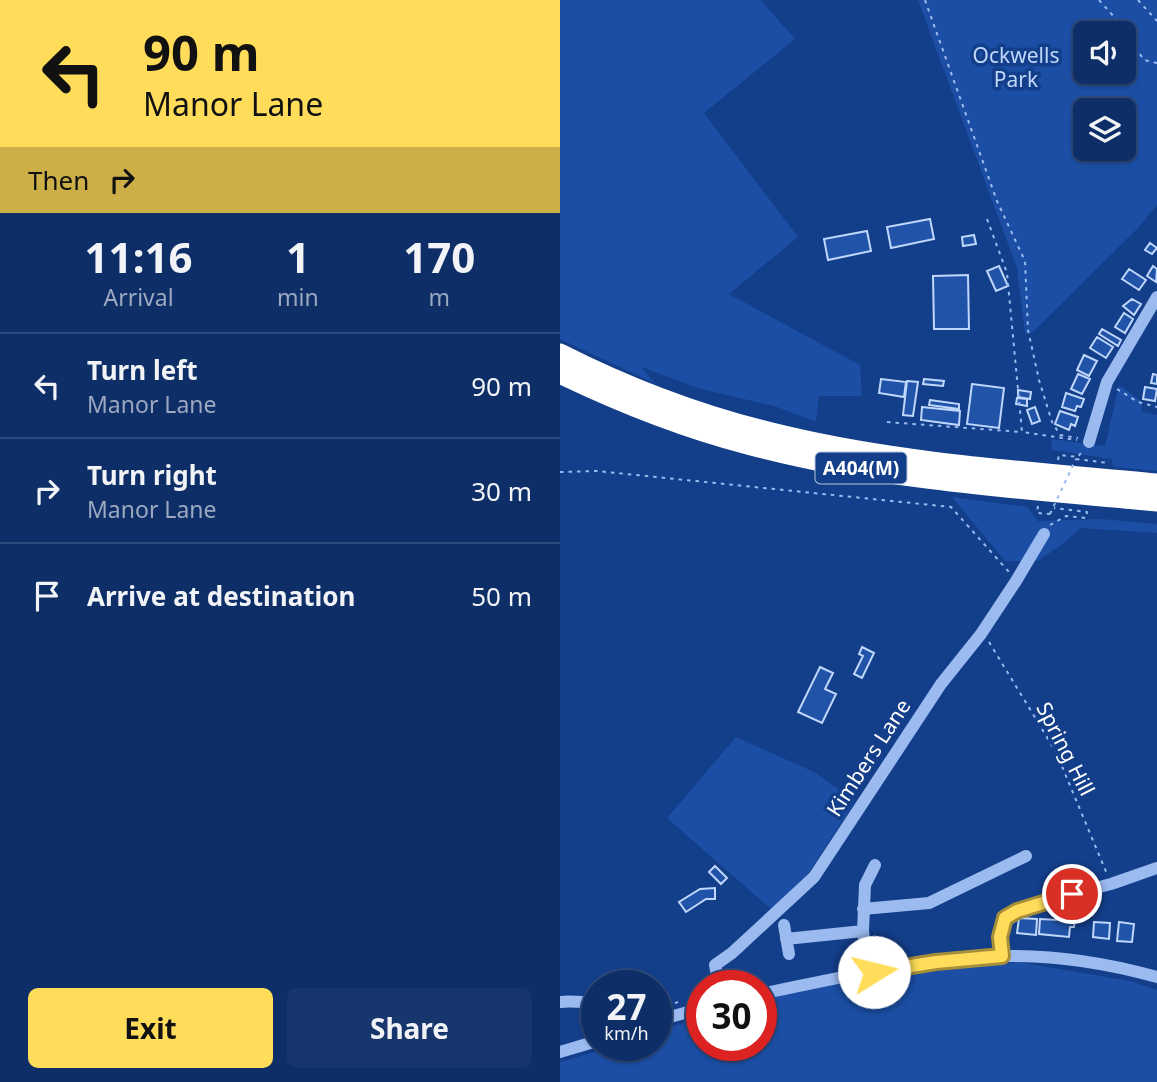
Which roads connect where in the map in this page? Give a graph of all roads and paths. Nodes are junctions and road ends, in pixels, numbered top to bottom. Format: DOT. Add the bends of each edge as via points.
graph roads {
  1 [pos="925,0"];
  2 [pos="1099,0"];
  3 [pos="1138,0"];
  4 [pos="1157,21"];
  5 [pos="1157,63"];
  6 [pos="987,219"];
  7 [pos="1157,297"];
  8 [pos="560,354"];
  9 [pos="560,373"];
  10 [pos="1107,382"];
  11 [pos="1157,407"];
  12 [pos="887,422"];
  13 [pos="1022,432"];
  14 [pos="1089,440"];
  15 [pos="1058,462"];
  16 [pos="1070,463"];
  17 [pos="1082,465"];
  18 [pos="1107,468"];
  19 [pos="560,472"];
  20 [pos="1157,484"];
  21 [pos="1157,501"];
  22 [pos="1038,506"];
  23 [pos="1050,508"];
  24 [pos="1044,534"];
  25 [pos="1016,581"];
  26 [pos="981,634"];
  27 [pos="1026,856"];
  28 [pos="875,865"];
  29 [pos="1157,868"];
  30 [pos="1111,884"];
  31 [pos="863,909"];
  32 [pos="784,925"];
  33 [pos="863,931"];
  34 [pos="786,939"];
  35 [pos="789,954"];
  36 [pos="1002,956"];
  37 [pos="716,970"];
  38 [pos="868,973"];
  39 [pos="1157,977"];
  40 [pos="777,991"];
  41 [pos="560,1002"];
  42 [pos="581,1002"];
  43 [pos="581,1046"];
  44 [pos="560,1052"];
  1 -- 14 [label="path" via="997,201 1025,261 1028,330 1052,422 1060,435"];
  2 -- 5 [label="path" via="1144,60"];
  3 -- 4 [label="path"];
  6 -- 13 [label="path" via="1007,272"];
  7 -- 10 [label="street"];
  8 -- 20 [label="highway, A404(M)" via="663,399 782,436 918,460"];
  9 -- 21 [label="highway, A404(M)" via="686,425 798,456 937,479"];
  10 -- 11 [label="path" via="1138,402"];
  10 -- 14 [label="street"];
  12 -- 13 [label="path"];
  13 -- 14 [label="path"];
  14 -- 15 [label="path" via="1078,457 1059,455"];
  16 -- 17 [label="path, bridge"];
  18 -- 22 [label="path, bridge" via="1108,461 1076,459 1050,514 1037,513"];
  19 -- 25 [label="path" via="597,471 951,507"];
  23 -- 24 [label="path" via="1087,512 1086,519 1066,516 1051,523"];
  24 -- 25 [label="street, Kimbers Lane"];
  25 -- 26 [label="street, Kimbers Lane"];
  26 -- 30 [label="path, Spring Hill" via="1056,752"];
  26 -- 37 [label="street, Kimbers Lane" via="933,695 814,877 715,965"];
  27 -- 31 [label="street" via="929,903"];
  28 -- 31 [label="street" via="865,885"];
  29 -- 30 [label="street"];
  30 -- 36 [label="street" via="1005,918"];
  31 -- 33 [label="street"];
  32 -- 34 [label="street"];
  33 -- 34 [label="street"];
  33 -- 38 [label="street"];
  34 -- 35 [label="street"];
  36 -- 38 [label="street"];
  36 -- 39 [label="street" via="1119,966"];
  38 -- 40 [label="street"];
  41 -- 42 [label="street"];
  43 -- 44 [label="street"];
}
